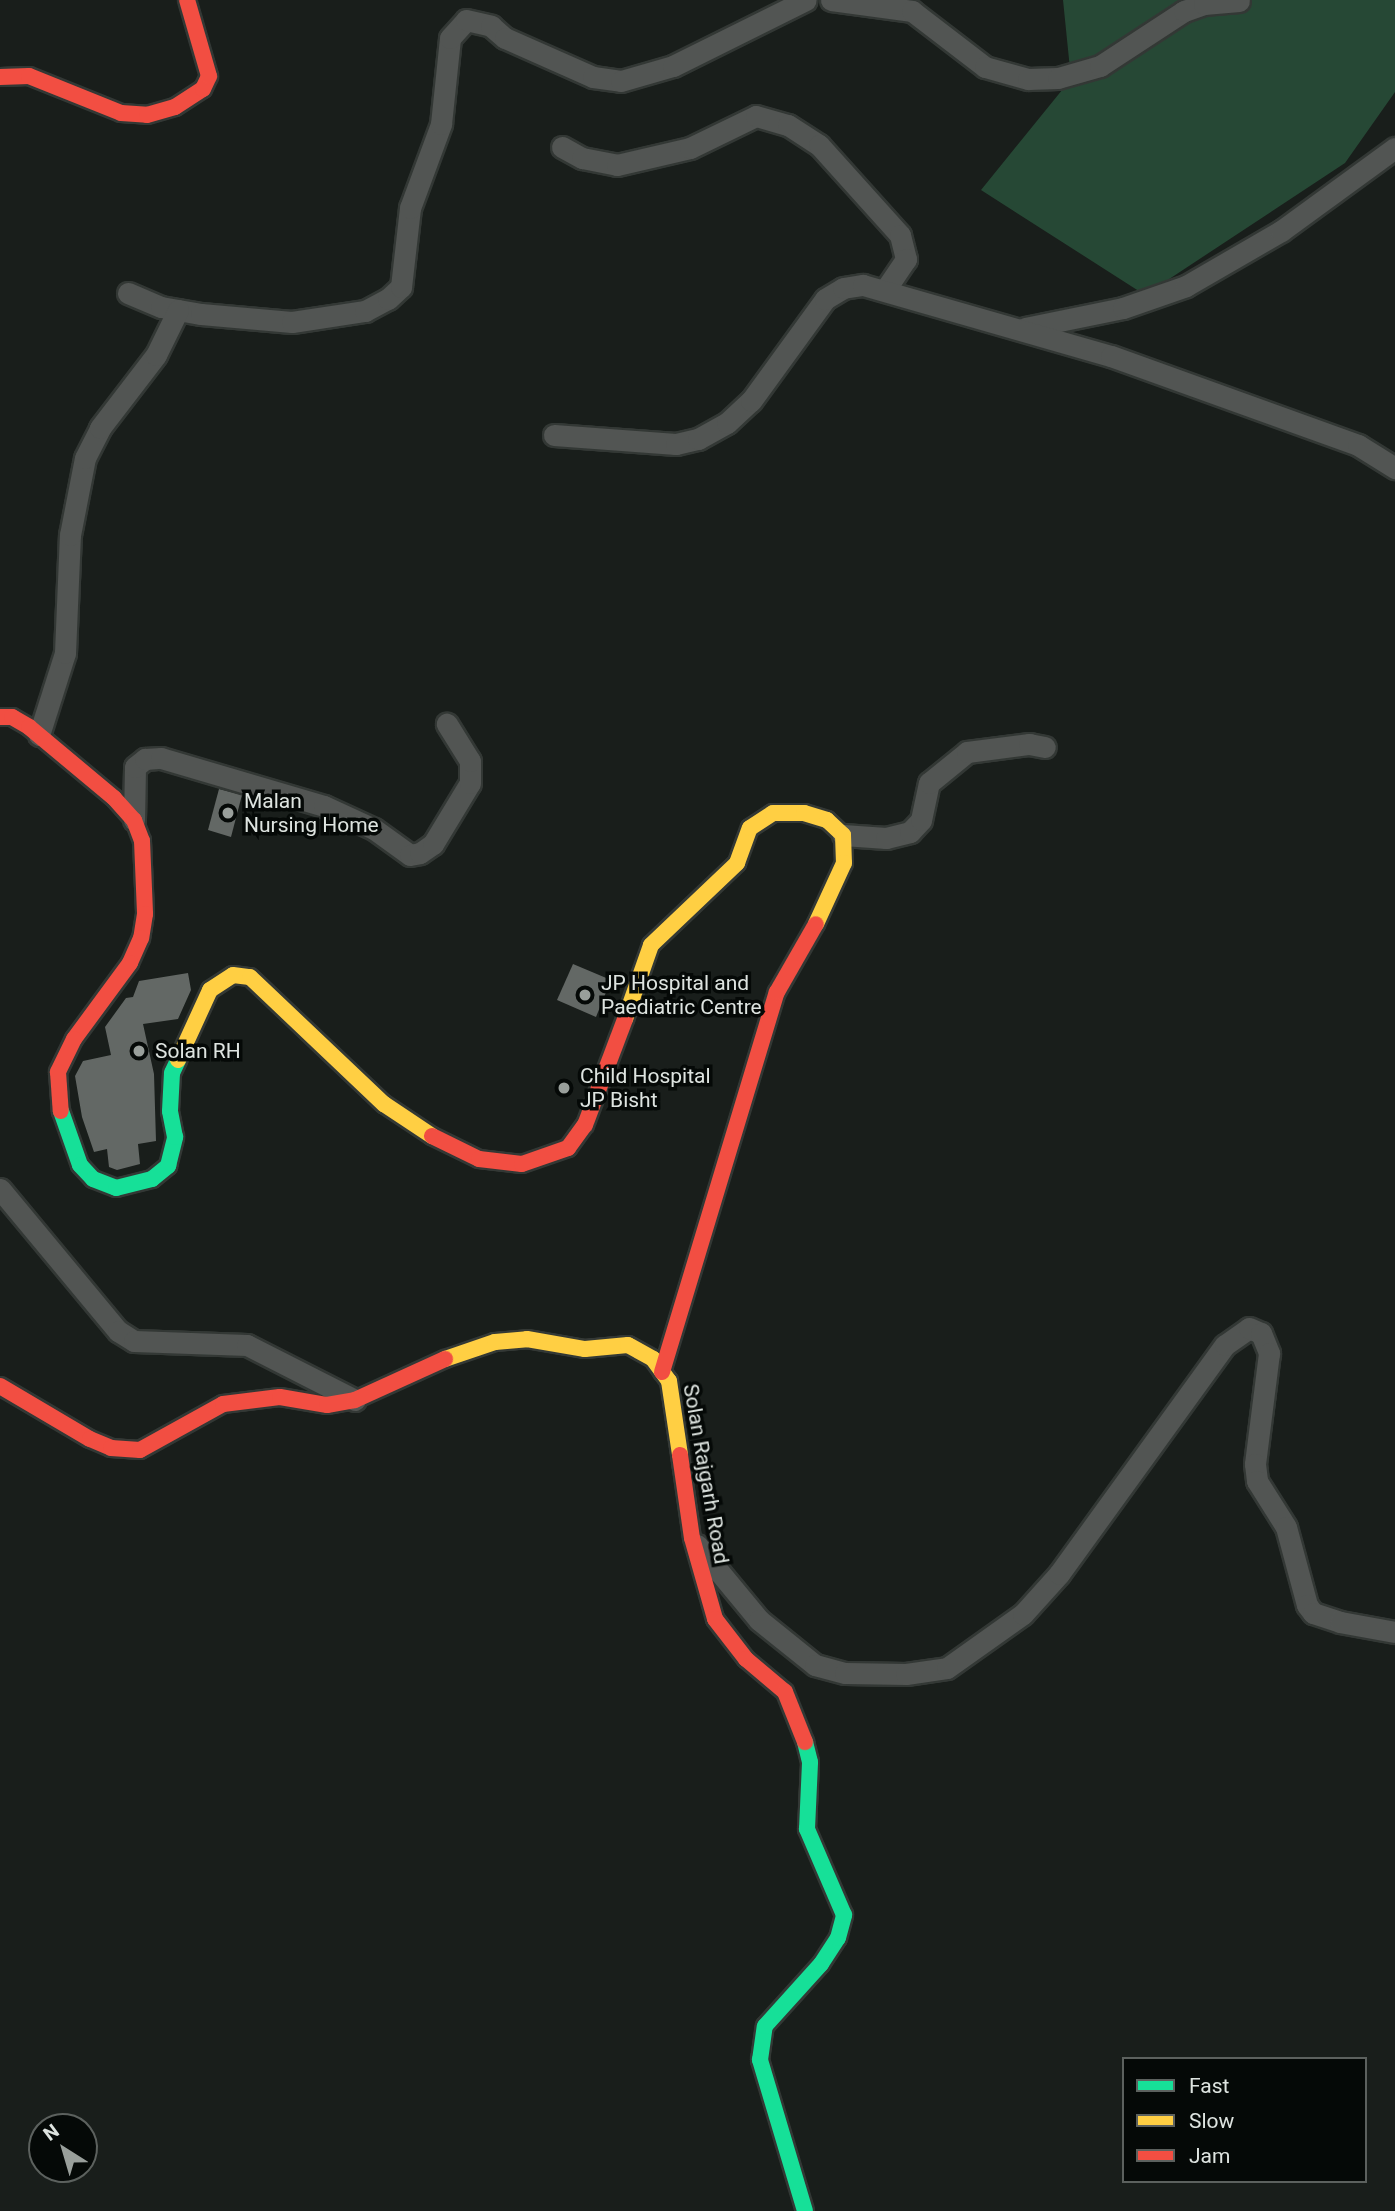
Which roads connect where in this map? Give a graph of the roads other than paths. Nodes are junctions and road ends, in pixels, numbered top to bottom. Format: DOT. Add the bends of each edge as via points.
graph roads {
  1 [pos="187,0"];
  2 [pos="806,0"];
  3 [pos="831,0"];
  4 [pos="1239,1"];
  5 [pos="0,77"];
  6 [pos="562,147"];
  7 [pos="1395,148"];
  8 [pos="885,290"];
  9 [pos="128,293"];
  10 [pos="178,310"];
  11 [pos="1020,329"];
  12 [pos="554,435"];
  13 [pos="1395,468"];
  14 [pos="0,718"];
  15 [pos="447,724"];
  16 [pos="39,736"];
  17 [pos="1045,747"];
  18 [pos="134,820"];
  19 [pos="843,835"];
  20 [pos="0,1189"];
  21 [pos="662,1372"];
  22 [pos="0,1386"];
  23 [pos="355,1400"];
  24 [pos="692,1538"];
  25 [pos="1395,1632"];
  26 [pos="806,2211"];
  1 -- 5 [label="street" via="209,76 203,89 176,107 147,115 121,113 29,76"];
  2 -- 10 [label="street" via="674,66 621,81 593,77 505,38 491,26 466,20 450,38 441,124 410,208 401,287 365,310 292,322 237,321"];
  3 -- 4 [label="street" via="912,11 985,67 1028,79 1058,78 1100,66 1184,12 1204,4"];
  6 -- 8 [label="street" via="582,158 617,165 690,148 756,116 788,125 819,145 900,236 906,259"];
  7 -- 11 [label="street" via="1281,231 1186,286 1123,308"];
  8 -- 11 [label="street"];
  8 -- 12 [label="street" via="863,285 843,288 825,299 751,401 727,423 698,439 676,444"];
  9 -- 10 [label="street"];
  10 -- 16 [label="street" via="156,355 100,428 85,458 70,535 65,653"];
  11 -- 13 [label="street" via="1111,356 1359,445"];
  14 -- 16 [label="street" via="12,717"];
  15 -- 18 [label="street" via="470,761 470,783 433,844 420,853 410,855 374,829 324,806 160,758 135,767"];
  16 -- 18 [label="street"];
  17 -- 19 [label="street" via="1029,744 967,752 929,783 921,820 910,832 886,838"];
  18 -- 19 [label="street" via="142,841 145,914 141,938 130,963 74,1039 58,1082 57,1101 80,1165 93,1179 116,1188 152,1179 168,1166 175,1137 172,1073 210,990 233,975 250,977 272,994 304,1031 374,1095 433,1137 479,1159 522,1164 568,1147 596,1100 638,971 651,945 737,863 750,828 773,813 804,813 827,820"];
  19 -- 21 [label="street" via="844,863 823,912 777,992"];
  20 -- 23 [label="street" via="118,1331 134,1342 247,1345"];
  21 -- 23 [label="street, Solan Rajgarh Road" via="653,1359 628,1345 585,1349 527,1339 474,1347"];
  21 -- 24 [label="street, Solan Rajgarh Road" via="669,1381"];
  22 -- 23 [label="street, Solan Rajgarh Road" via="90,1439 111,1448 140,1450 223,1404 280,1397 327,1405"];
  24 -- 25 [label="street" via="759,1620 815,1665 845,1673 882,1674 947,1668 1032,1604 1226,1345 1249,1328 1261,1333 1269,1353 1255,1464 1257,1481 1286,1527 1307,1605 1313,1613 1340,1622"];
  24 -- 26 [label="street, Solan Rajgarh Road" via="715,1619 746,1658 785,1692 801,1723 810,1762 807,1829 841,1906 843,1926 821,1964 765,2026 761,2060"];
}
